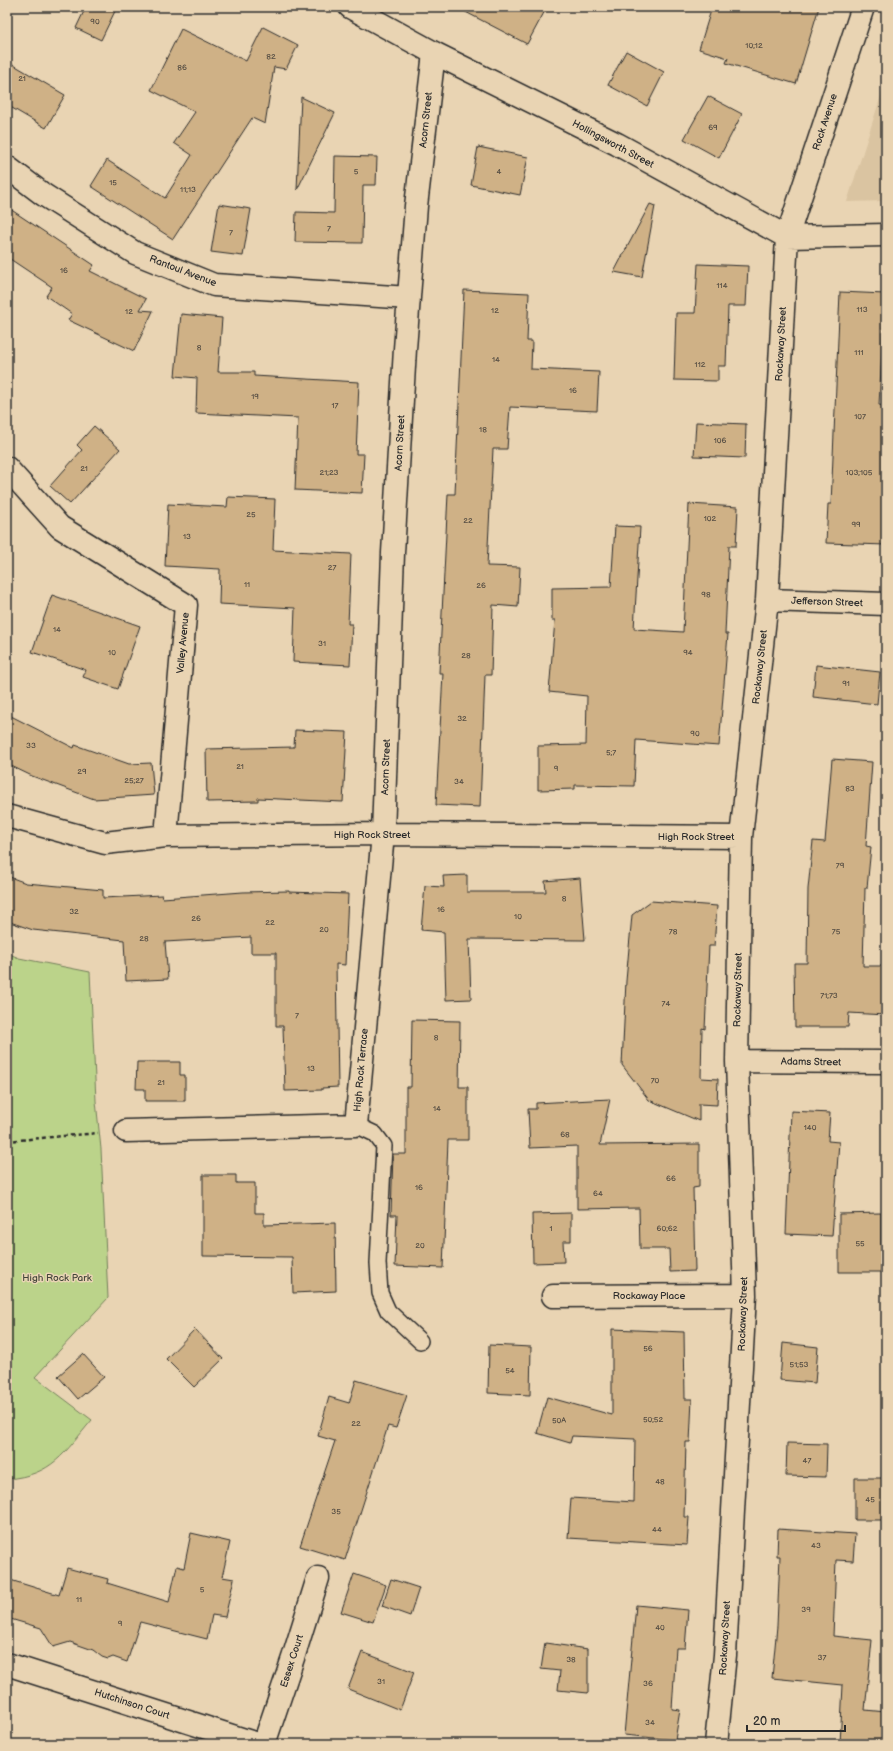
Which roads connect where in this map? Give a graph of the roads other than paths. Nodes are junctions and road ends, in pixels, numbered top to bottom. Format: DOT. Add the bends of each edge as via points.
graph roads {
  1 [pos="350,7"];
  2 [pos="863,7"];
  3 [pos="434,53"];
  4 [pos="7,167"];
  5 [pos="886,235"];
  6 [pos="787,238"];
  7 [pos="409,298"];
  8 [pos="7,468"];
  9 [pos="767,600"];
  10 [pos="886,604"];
  11 [pos="7,816"];
  12 [pos="383,834"];
  13 [pos="166,836"];
  14 [pos="741,837"];
  15 [pos="737,1061"];
  16 [pos="886,1062"];
  17 [pos="356,1125"];
  18 [pos="126,1131"];
  19 [pos="745,1295"];
  20 [pos="553,1296"];
  21 [pos="420,1341"];
  22 [pos="318,1578"];
  23 [pos="7,1664"];
  24 [pos="257,1744"];
  25 [pos="264,1744"];
  26 [pos="716,1744"];
  1 -- 3 [label="street, Hollingsworth Street"];
  2 -- 6 [label="street, Rock Avenue"];
  3 -- 6 [label="street, Hollingsworth Street" via="617,144"];
  3 -- 7 [label="street, Acorn Street" via="416,206"];
  4 -- 7 [label="street, Rantoul Avenue" via="44,195 135,253 214,285"];
  5 -- 6 [label="street"];
  6 -- 9 [label="street, Rockaway Street"];
  7 -- 12 [label="street, Acorn Street" via="394,553"];
  8 -- 13 [label="street, Valley Avenue" via="60,526 186,605"];
  9 -- 10 [label="street, Jefferson Street"];
  9 -- 14 [label="street, Rockaway Street"];
  11 -- 13 [label="street, High Rock Street" via="105,843"];
  12 -- 13 [label="street, High Rock Street"];
  12 -- 14 [label="street, High Rock Street"];
  12 -- 17 [label="street, High Rock Terrace"];
  14 -- 15 [label="street, Rockaway Street"];
  15 -- 16 [label="street, Adams Street"];
  15 -- 19 [label="street, Rockaway Street"];
  17 -- 18 [label="street, High Rock Terrace"];
  17 -- 21 [label="lane" via="375,1134 384,1146 378,1263 380,1293 388,1311"];
  19 -- 20 [label="street, Rockaway Place"];
  19 -- 26 [label="street, Rockaway Street" via="725,1655"];
  22 -- 25 [label="street, Essex Court"];
  23 -- 24 [label="street, Hutchinson Court"];
}
